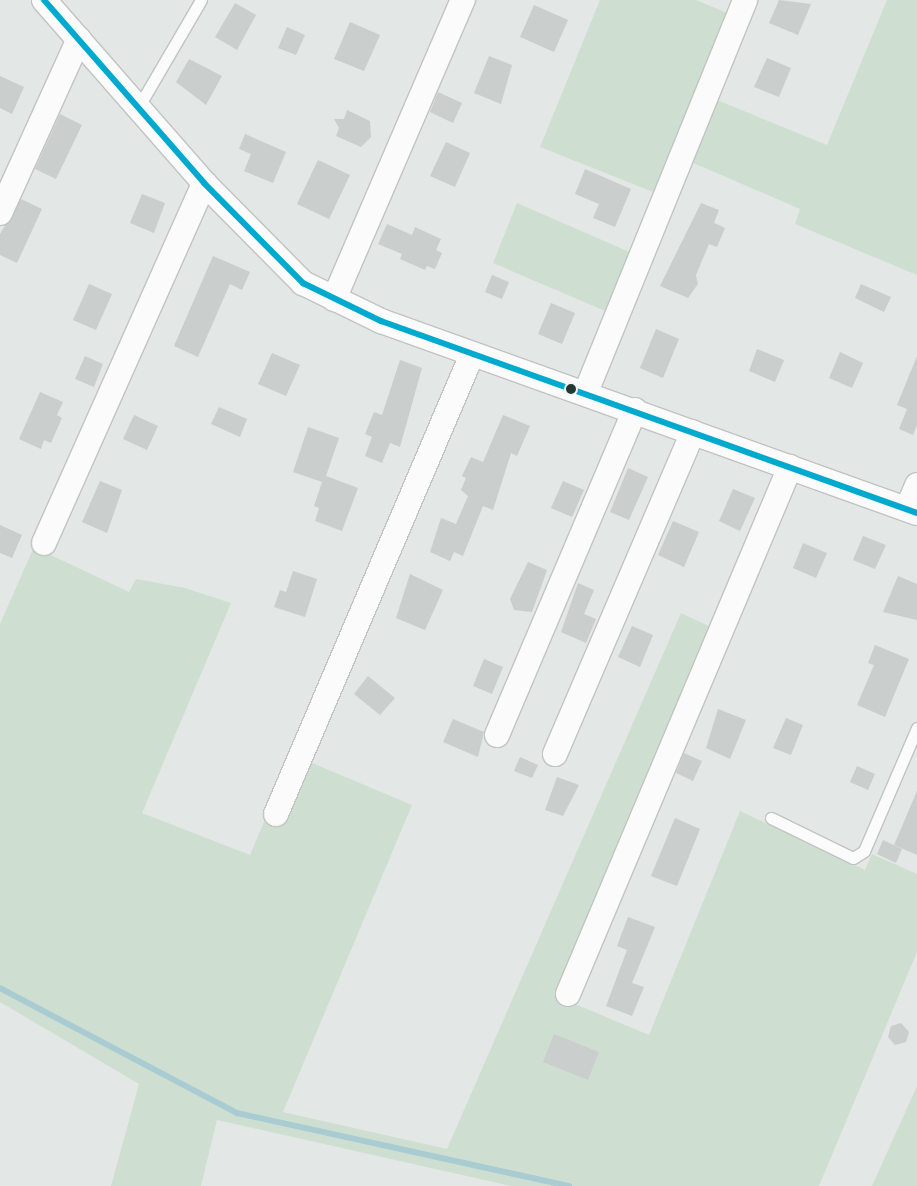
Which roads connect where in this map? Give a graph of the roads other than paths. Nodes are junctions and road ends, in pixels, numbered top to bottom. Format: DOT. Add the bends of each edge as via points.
graph roads {
  1 [pos="44,0"];
  2 [pos="201,0"];
  3 [pos="463,0"];
  4 [pos="745,0"];
  5 [pos="79,39"];
  6 [pos="139,106"];
  7 [pos="204,183"];
  8 [pos="0,213"];
  9 [pos="334,299"];
  10 [pos="472,355"];
  11 [pos="586,392"];
  12 [pos="635,410"];
  13 [pos="693,432"];
  14 [pos="790,467"];
  15 [pos="917,485"];
  16 [pos="912,511"];
  17 [pos="44,544"];
  18 [pos="917,728"];
  19 [pos="497,736"];
  20 [pos="555,754"];
  21 [pos="276,814"];
  22 [pos="772,818"];
  23 [pos="568,994"];
  1 -- 5 [label="street"];
  2 -- 6 [label="lane"];
  3 -- 9 [label="street"];
  4 -- 11 [label="street"];
  5 -- 6 [label="street"];
  5 -- 8 [label="street"];
  6 -- 7 [label="street"];
  7 -- 9 [label="street" via="303,283"];
  7 -- 17 [label="street"];
  9 -- 10 [label="street"];
  10 -- 11 [label="street"];
  10 -- 21 [label="street"];
  11 -- 12 [label="street"];
  12 -- 13 [label="street"];
  12 -- 19 [label="street"];
  13 -- 14 [label="street"];
  13 -- 20 [label="street"];
  14 -- 16 [label="street"];
  14 -- 23 [label="street"];
  15 -- 16 [label="street"];
  18 -- 22 [label="lane" via="864,851 853,858"];
}
